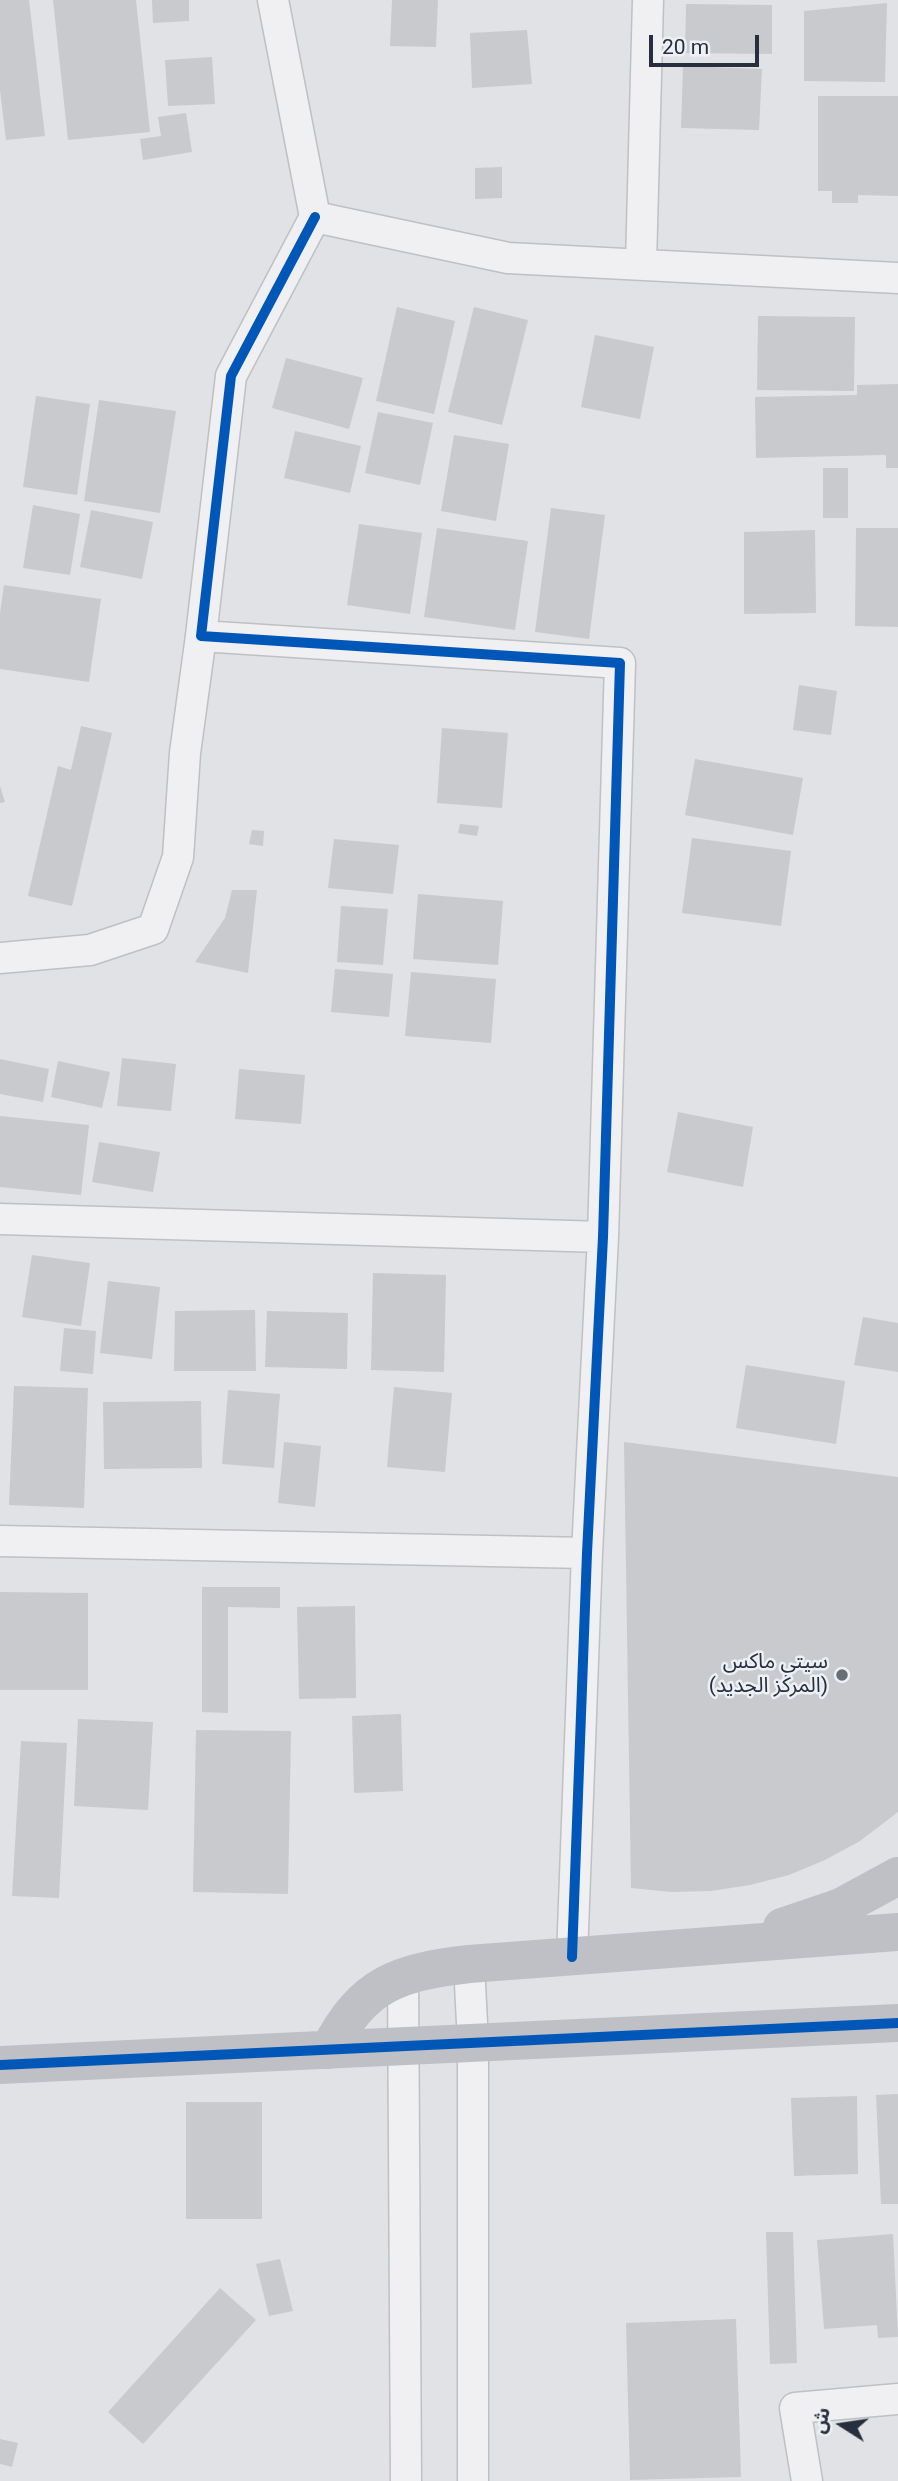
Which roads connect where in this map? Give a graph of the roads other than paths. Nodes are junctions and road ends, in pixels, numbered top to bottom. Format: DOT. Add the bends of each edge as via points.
graph roads {
  1 [pos="273,0"];
  2 [pos="648,0"];
  3 [pos="315,216"];
  4 [pos="641,264"];
  5 [pos="898,278"];
  6 [pos="201,636"];
  7 [pos="0,958"];
  8 [pos="0,1219"];
  9 [pos="603,1237"];
  10 [pos="0,1541"];
  11 [pos="587,1553"];
  12 [pos="898,1876"];
  13 [pos="898,1932"];
  14 [pos="724,1945"];
  15 [pos="572,1957"];
  16 [pos="470,1964"];
  17 [pos="403,1976"];
  18 [pos="898,2023"];
  19 [pos="474,2042"];
  20 [pos="404,2046"];
  21 [pos="329,2050"];
  22 [pos="0,2065"];
  23 [pos="898,2399"];
  24 [pos="406,2481"];
  25 [pos="473,2481"];
  26 [pos="807,2481"];
  1 -- 3 [label="street"];
  2 -- 4 [label="street"];
  3 -- 4 [label="street" via="508,258"];
  3 -- 6 [label="street" via="231,376"];
  4 -- 5 [label="street"];
  6 -- 7 [label="street" via="185,753 178,857 153,929 90,950"];
  6 -- 9 [label="street" via="620,663"];
  8 -- 9 [label="street"];
  9 -- 11 [label="street"];
  10 -- 11 [label="street"];
  11 -- 15 [label="street"];
  12 -- 14 [label="street" via="841,1907"];
  13 -- 14 [label="street"];
  14 -- 15 [label="street"];
  15 -- 16 [label="street"];
  16 -- 17 [label="street"];
  16 -- 19 [label="street"];
  17 -- 20 [label="street"];
  17 -- 21 [label="street" via="379,1987 358,2005"];
  18 -- 19 [label="street"];
  19 -- 20 [label="street"];
  19 -- 25 [label="street"];
  20 -- 21 [label="street"];
  20 -- 24 [label="street"];
  21 -- 22 [label="street"];
  23 -- 26 [label="street" via="795,2408"];
}
